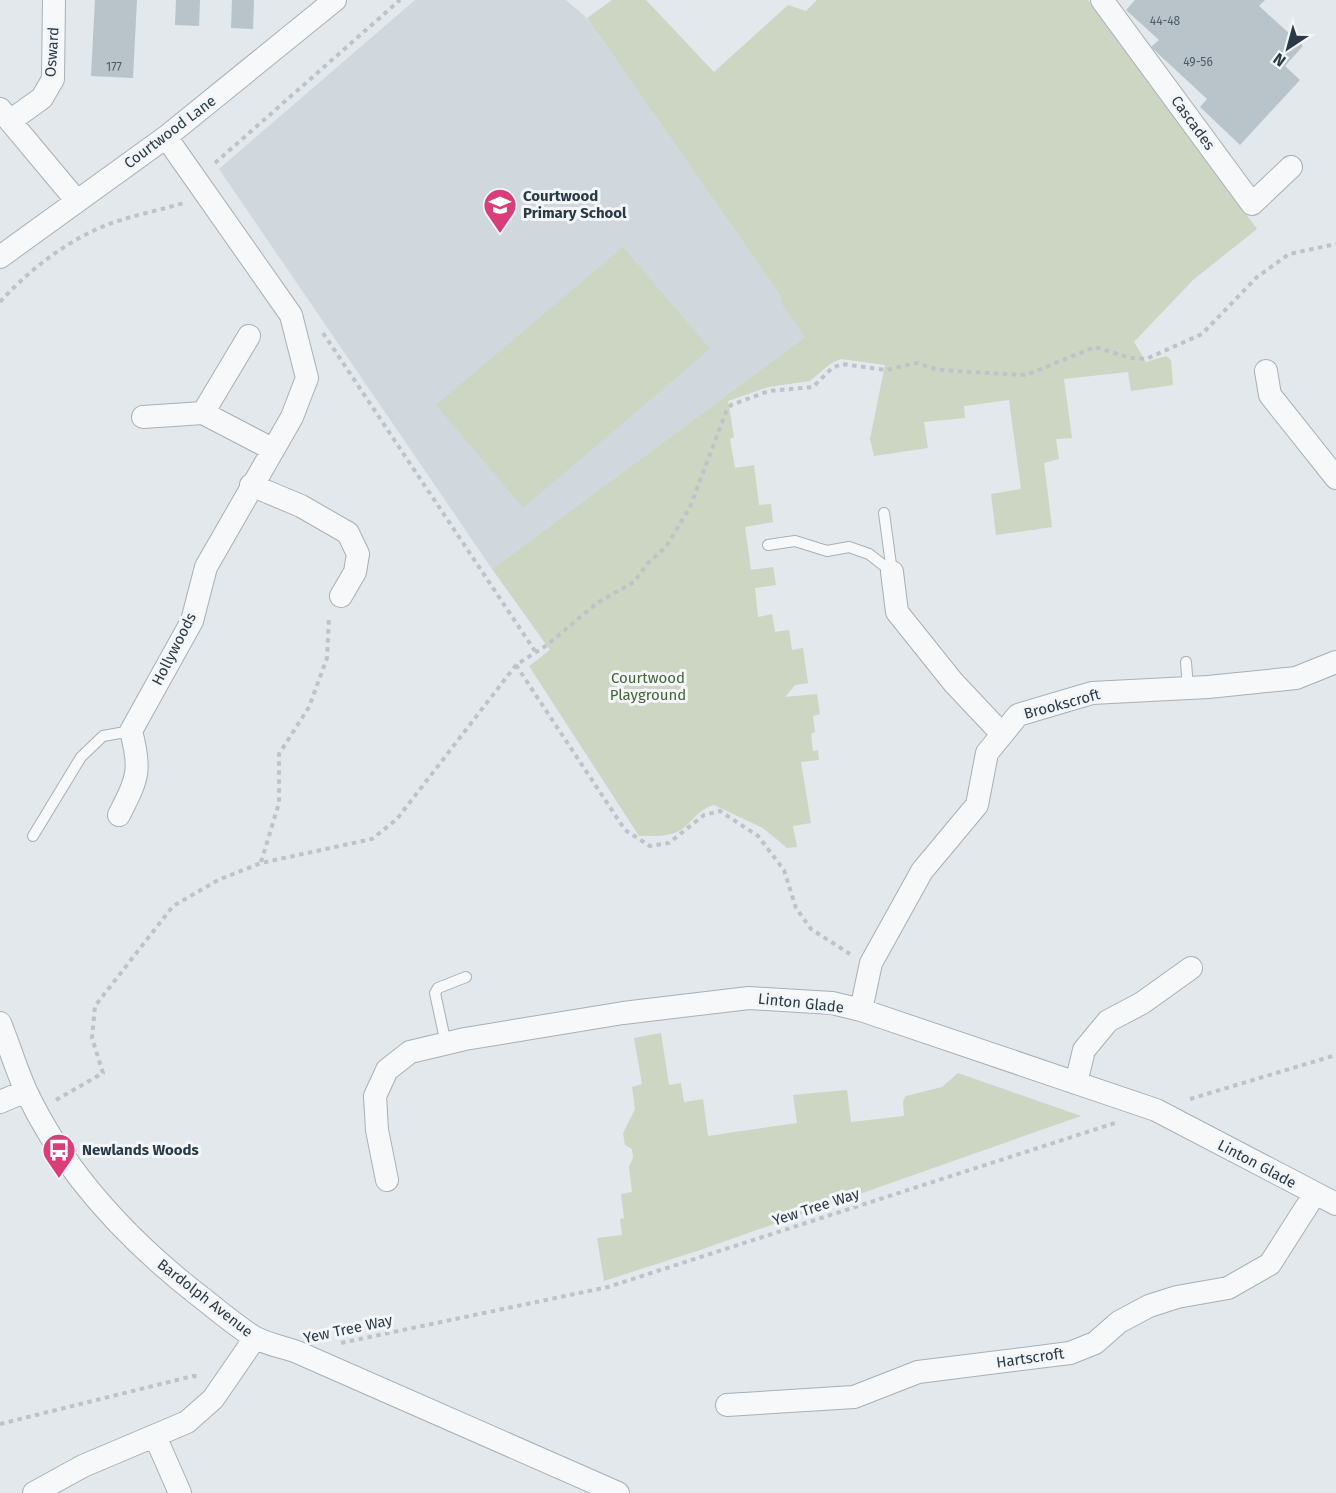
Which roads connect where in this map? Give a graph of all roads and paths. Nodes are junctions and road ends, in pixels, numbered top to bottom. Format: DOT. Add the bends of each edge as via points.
graph roads {
  1 [pos="54,0"];
  2 [pos="335,0"];
  3 [pos="400,0"];
  4 [pos="1102,0"];
  5 [pos="5,115"];
  6 [pos="166,137"];
  7 [pos="1291,167"];
  8 [pos="205,190"];
  9 [pos="76,200"];
  10 [pos="1336,244"];
  11 [pos="0,257"];
  12 [pos="0,302"];
  13 [pos="318,326"];
  14 [pos="249,336"];
  15 [pos="1266,370"];
  16 [pos="203,413"];
  17 [pos="143,417"];
  18 [pos="272,449"];
  19 [pos="1336,478"];
  20 [pos="251,485"];
  21 [pos="884,513"];
  22 [pos="768,545"];
  23 [pos="892,572"];
  24 [pos="341,596"];
  25 [pos="535,651"];
  26 [pos="1186,662"];
  27 [pos="1336,662"];
  28 [pos="516,665"];
  29 [pos="1188,688"];
  30 [pos="131,731"];
  31 [pos="1001,733"];
  32 [pos="119,815"];
  33 [pos="33,836"];
  34 [pos="261,863"];
  35 [pos="871,963"];
  36 [pos="1191,968"];
  37 [pos="466,977"];
  38 [pos="861,1010"];
  39 [pos="0,1023"];
  40 [pos="446,1044"];
  41 [pos="1336,1055"];
  42 [pos="1076,1083"];
  43 [pos="26,1091"];
  44 [pos="0,1101"];
  45 [pos="1156,1110"];
  46 [pos="37,1111"];
  47 [pos="387,1180"];
  48 [pos="1314,1195"];
  49 [pos="1336,1204"];
  50 [pos="255,1338"];
  51 [pos="297,1352"];
  52 [pos="219,1390"];
  53 [pos="727,1405"];
  54 [pos="0,1424"];
  55 [pos="155,1436"];
  56 [pos="34,1493"];
  57 [pos="180,1493"];
  58 [pos="618,1493"];
  1 -- 5 [label="street, Osward" via="53,79 42,98"];
  2 -- 6 [label="street, Courtwood Lane"];
  3 -- 8 [label="path" via="216,162 211,167 220,181"];
  4 -- 7 [label="street, Cascades" via="1252,204"];
  5 -- 9 [label="street, Osward"];
  6 -- 8 [label="street, Hollywoods"];
  6 -- 9 [label="street, Courtwood Lane"];
  8 -- 12 [label="path" via="184,203 103,226 58,251"];
  8 -- 18 [label="street, Hollywoods" via="291,315 307,378 292,417"];
  9 -- 11 [label="street, Courtwood Lane"];
  10 -- 25 [label="path" via="1288,254 1257,277 1202,334 1146,359 1095,347 1026,375 938,370 917,363 886,370 842,364 832,368 813,387 769,391 731,405 690,507 666,547 634,582 597,603"];
  13 -- 25 [label="path"];
  14 -- 16 [label="street"];
  15 -- 19 [label="street" via="1270,395"];
  16 -- 17 [label="street"];
  16 -- 18 [label="street"];
  18 -- 20 [label="street, Hollywoods"];
  20 -- 24 [label="street" via="301,506 348,533 358,554 355,572"];
  20 -- 30 [label="street, Hollywoods" via="206,567 192,621"];
  21 -- 23 [label="lane"];
  22 -- 23 [label="lane" via="795,541 827,551 849,548 869,554"];
  23 -- 31 [label="street" via="897,612"];
  24 -- 34 [label="path" via="329,619 327,658 309,707 279,754 279,803"];
  25 -- 28 [label="path"];
  26 -- 29 [label="lane"];
  27 -- 29 [label="street, Brookscroft" via="1296,678"];
  28 -- 34 [label="path" via="397,819 372,839"];
  28 -- 35 [label="path" via="625,830 650,846 669,843 704,815 720,811 758,836 784,870 796,908 811,929 839,949"];
  29 -- 31 [label="street, Brookscroft" via="1092,693 1018,715"];
  30 -- 32 [label="street" via="138,756 137,779"];
  30 -- 33 [label="lane" via="103,736 81,757"];
  31 -- 35 [label="street, Brookscroft" via="987,753 977,805 922,871"];
  34 -- 46 [label="path" via="218,880 173,906 95,1006 92,1038 103,1073"];
  35 -- 38 [label="street, Brookscroft"];
  36 -- 42 [label="street" via="1108,1022 1084,1050"];
  37 -- 40 [label="lane" via="438,988 435,993"];
  38 -- 40 [label="street, Linton Glade" via="832,1003 749,998 623,1012"];
  38 -- 42 [label="street, Linton Glade"];
  39 -- 43 [label="street, Bardolph Avenue"];
  40 -- 47 [label="street, Linton Glade" via="410,1052 387,1070 375,1095 376,1130"];
  41 -- 45 [label="path, Yew Tree Way"];
  42 -- 45 [label="street, Linton Glade"];
  43 -- 44 [label="street"];
  43 -- 46 [label="street, Bardolph Avenue"];
  45 -- 48 [label="street, Linton Glade"];
  45 -- 51 [label="path, Yew Tree Way" via="608,1287"];
  46 -- 50 [label="street, Bardolph Avenue" via="106,1212 156,1261"];
  48 -- 49 [label="street, Linton Glade"];
  48 -- 53 [label="street, Hartscroft" via="1270,1264 1228,1288 1149,1306 1119,1322 1095,1343 1070,1353 918,1372 854,1397"];
  50 -- 51 [label="street, Bardolph Avenue"];
  50 -- 52 [label="street"];
  51 -- 58 [label="street, Bardolph Avenue"];
  52 -- 54 [label="path" via="193,1376"];
  52 -- 55 [label="street" via="187,1422"];
  55 -- 56 [label="street" via="83,1466"];
  55 -- 57 [label="street"];
}
